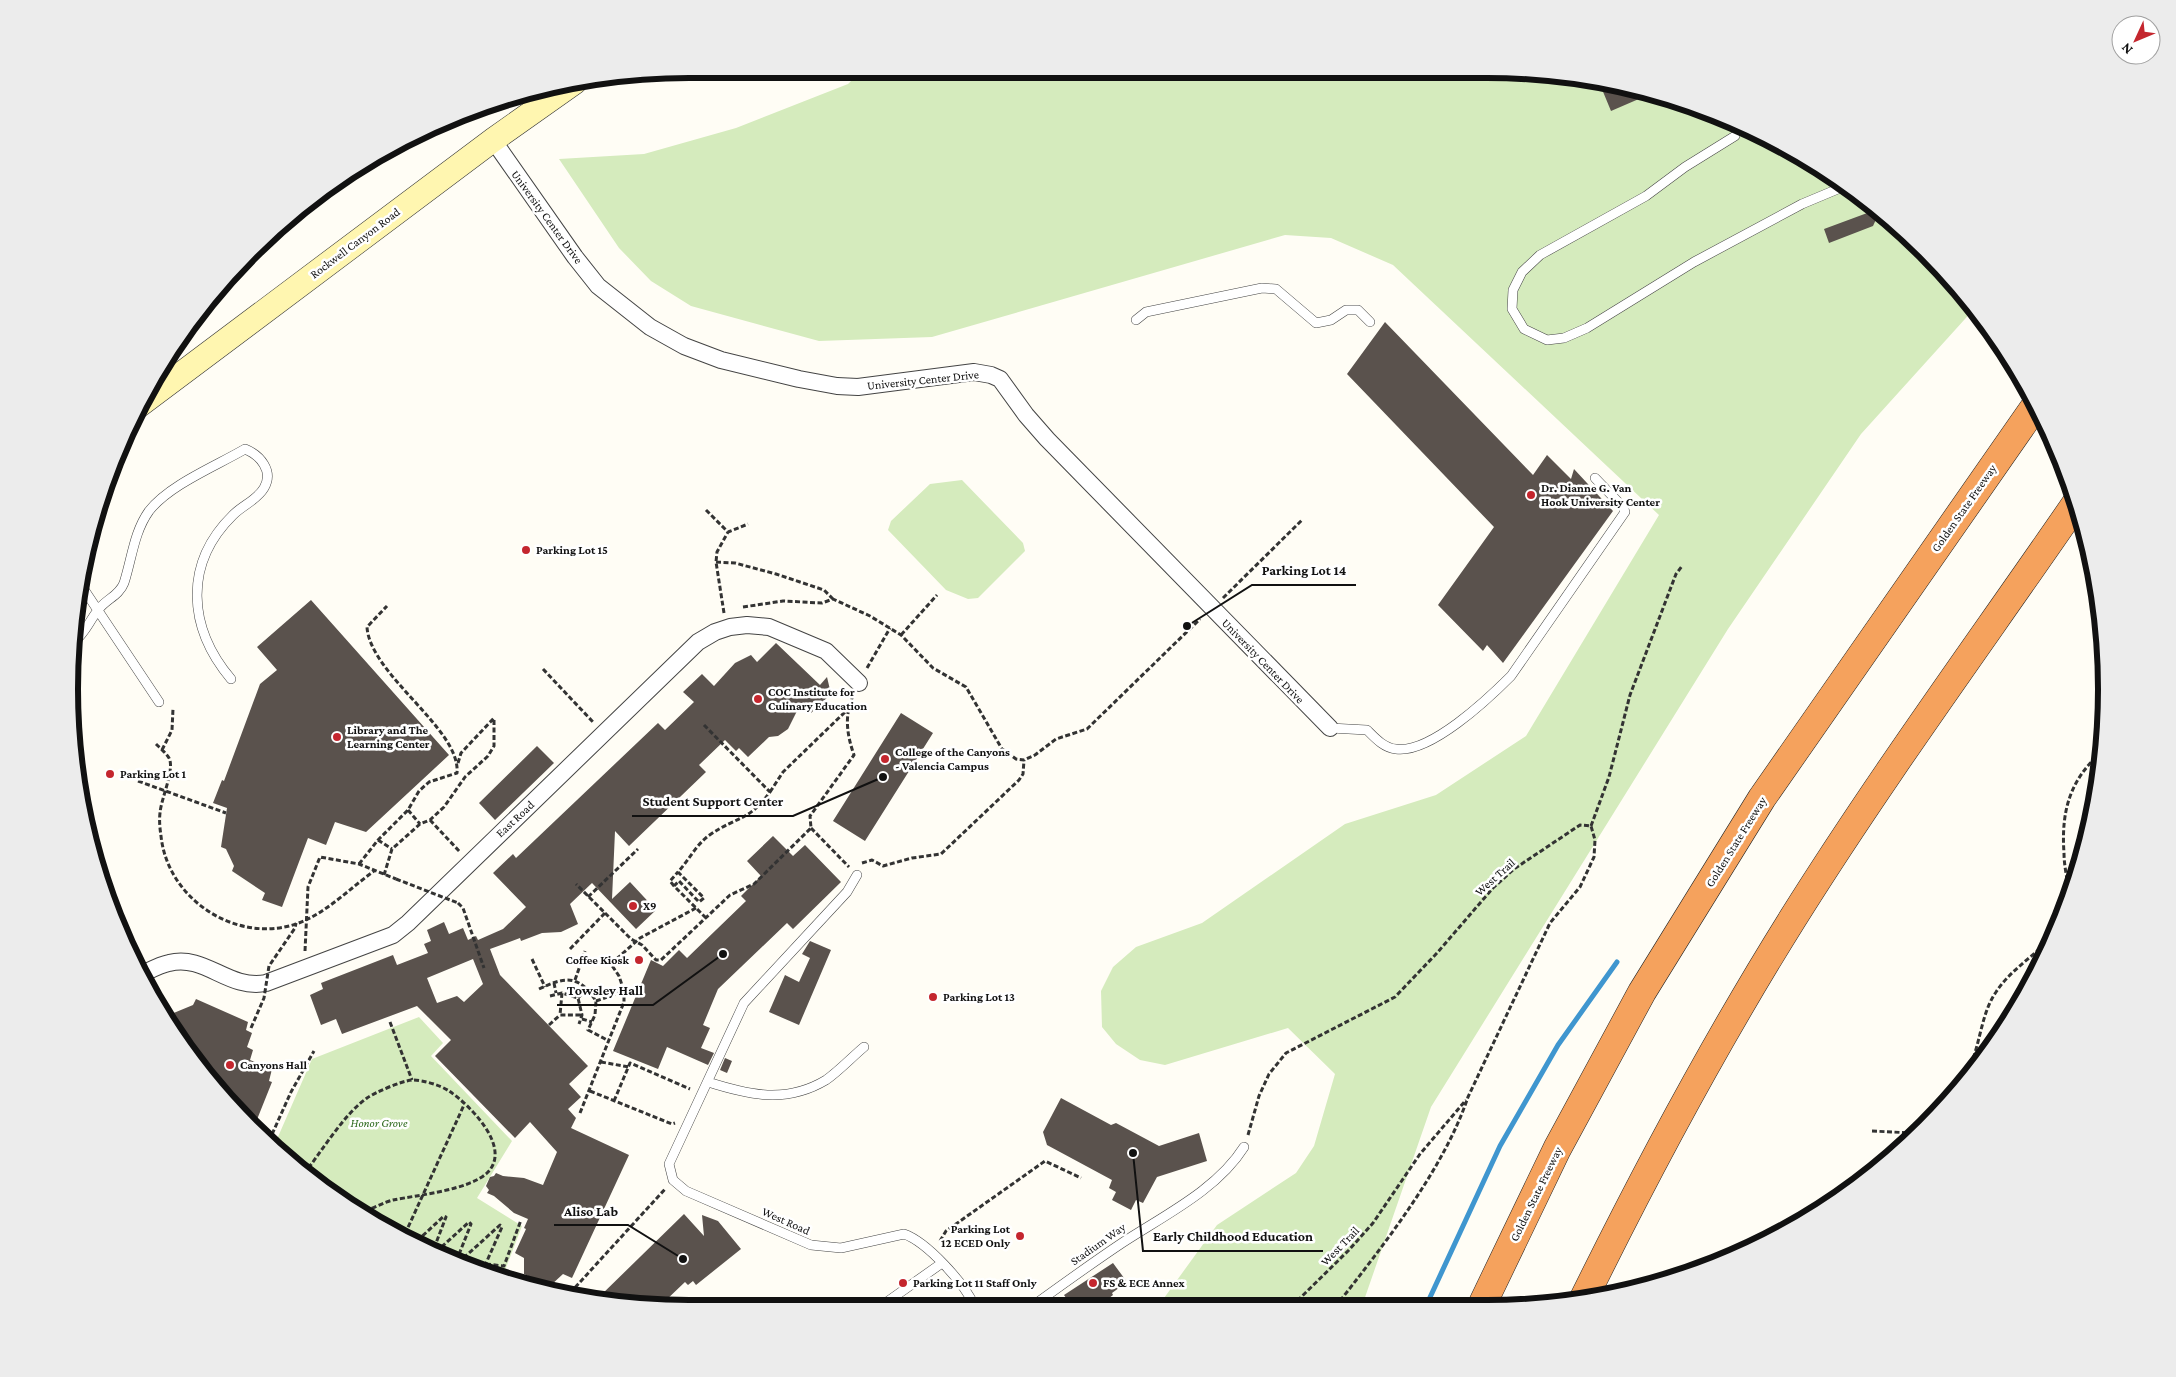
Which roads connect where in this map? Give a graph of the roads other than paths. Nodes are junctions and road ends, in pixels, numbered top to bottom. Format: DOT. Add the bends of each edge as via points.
graph roads {
  1 [pos="563,90"];
  2 [pos="1735,136"];
  3 [pos="493,140"];
  4 [pos="1839,189"];
  5 [pos="1136,320"];
  6 [pos="1370,322"];
  7 [pos="153,395"];
  8 [pos="2032,411"];
  9 [pos="1595,478"];
  10 [pos="2072,510"];
  11 [pos="86,591"];
  12 [pos="99,609"];
  13 [pos="80,637"];
  14 [pos="231,679"];
  15 [pos="860,683"];
  16 [pos="160,702"];
  17 [pos="1330,728"];
  18 [pos="857,875"];
  19 [pos="148,972"];
  20 [pos="864,1047"];
  21 [pos="708,1082"];
  22 [pos="1244,1147"];
  23 [pos="942,1264"];
  24 [pos="1588,1291"];
  25 [pos="890,1300"];
  26 [pos="971,1300"];
  27 [pos="1041,1300"];
  28 [pos="1484,1300"];
  1 -- 3 [label="street, Rockwell Canyon Road"];
  2 -- 4 [label="lane" via="1646,196 1540,255 1522,272 1513,290 1512,309 1524,329 1547,340 1564,338 1694,262 1802,204"];
  3 -- 7 [label="street, Rockwell Canyon Road"];
  3 -- 17 [label="street, University Center Drive" via="598,286 650,327 684,346 737,364 837,386 858,387 974,372 1000,379 1047,439"];
  5 -- 6 [label="lane" via="1146,312 1262,288 1276,289 1316,323 1331,320 1346,310 1358,310"];
  8 -- 28 [label="highway, Golden State Freeway" via="1762,798 1648,983 1557,1150"];
  9 -- 17 [label="lane" via="1625,512 1511,676 1492,694 1460,722 1436,737 1406,749 1394,749 1367,730"];
  10 -- 24 [label="highway" via="1794,917 1669,1129"];
  11 -- 12 [label="lane"];
  12 -- 13 [label="lane"];
  12 -- 14 [label="lane" via="118,593 138,529 166,494 245,449 256,453 267,474 266,486 233,515 216,536 200,566 196,598 202,633 218,664"];
  12 -- 16 [label="lane"];
  15 -- 19 [label="street, East Road" via="826,650 769,628 727,621 698,642 393,935 254,985 240,984 202,965 186,962 170,963"];
  18 -- 21 [label="lane" via="847,892 744,1003"];
  20 -- 21 [label="lane" via="826,1079 803,1090 771,1097 743,1093"];
  21 -- 23 [label="lane, West Road" via="669,1164 673,1180 686,1191 811,1246 841,1248 904,1234 914,1238"];
  22 -- 27 [label="lane, Stadium Way" via="1234,1163 1202,1190"];
  23 -- 25 [label="lane"];
  23 -- 26 [label="lane, West Road"];
}
